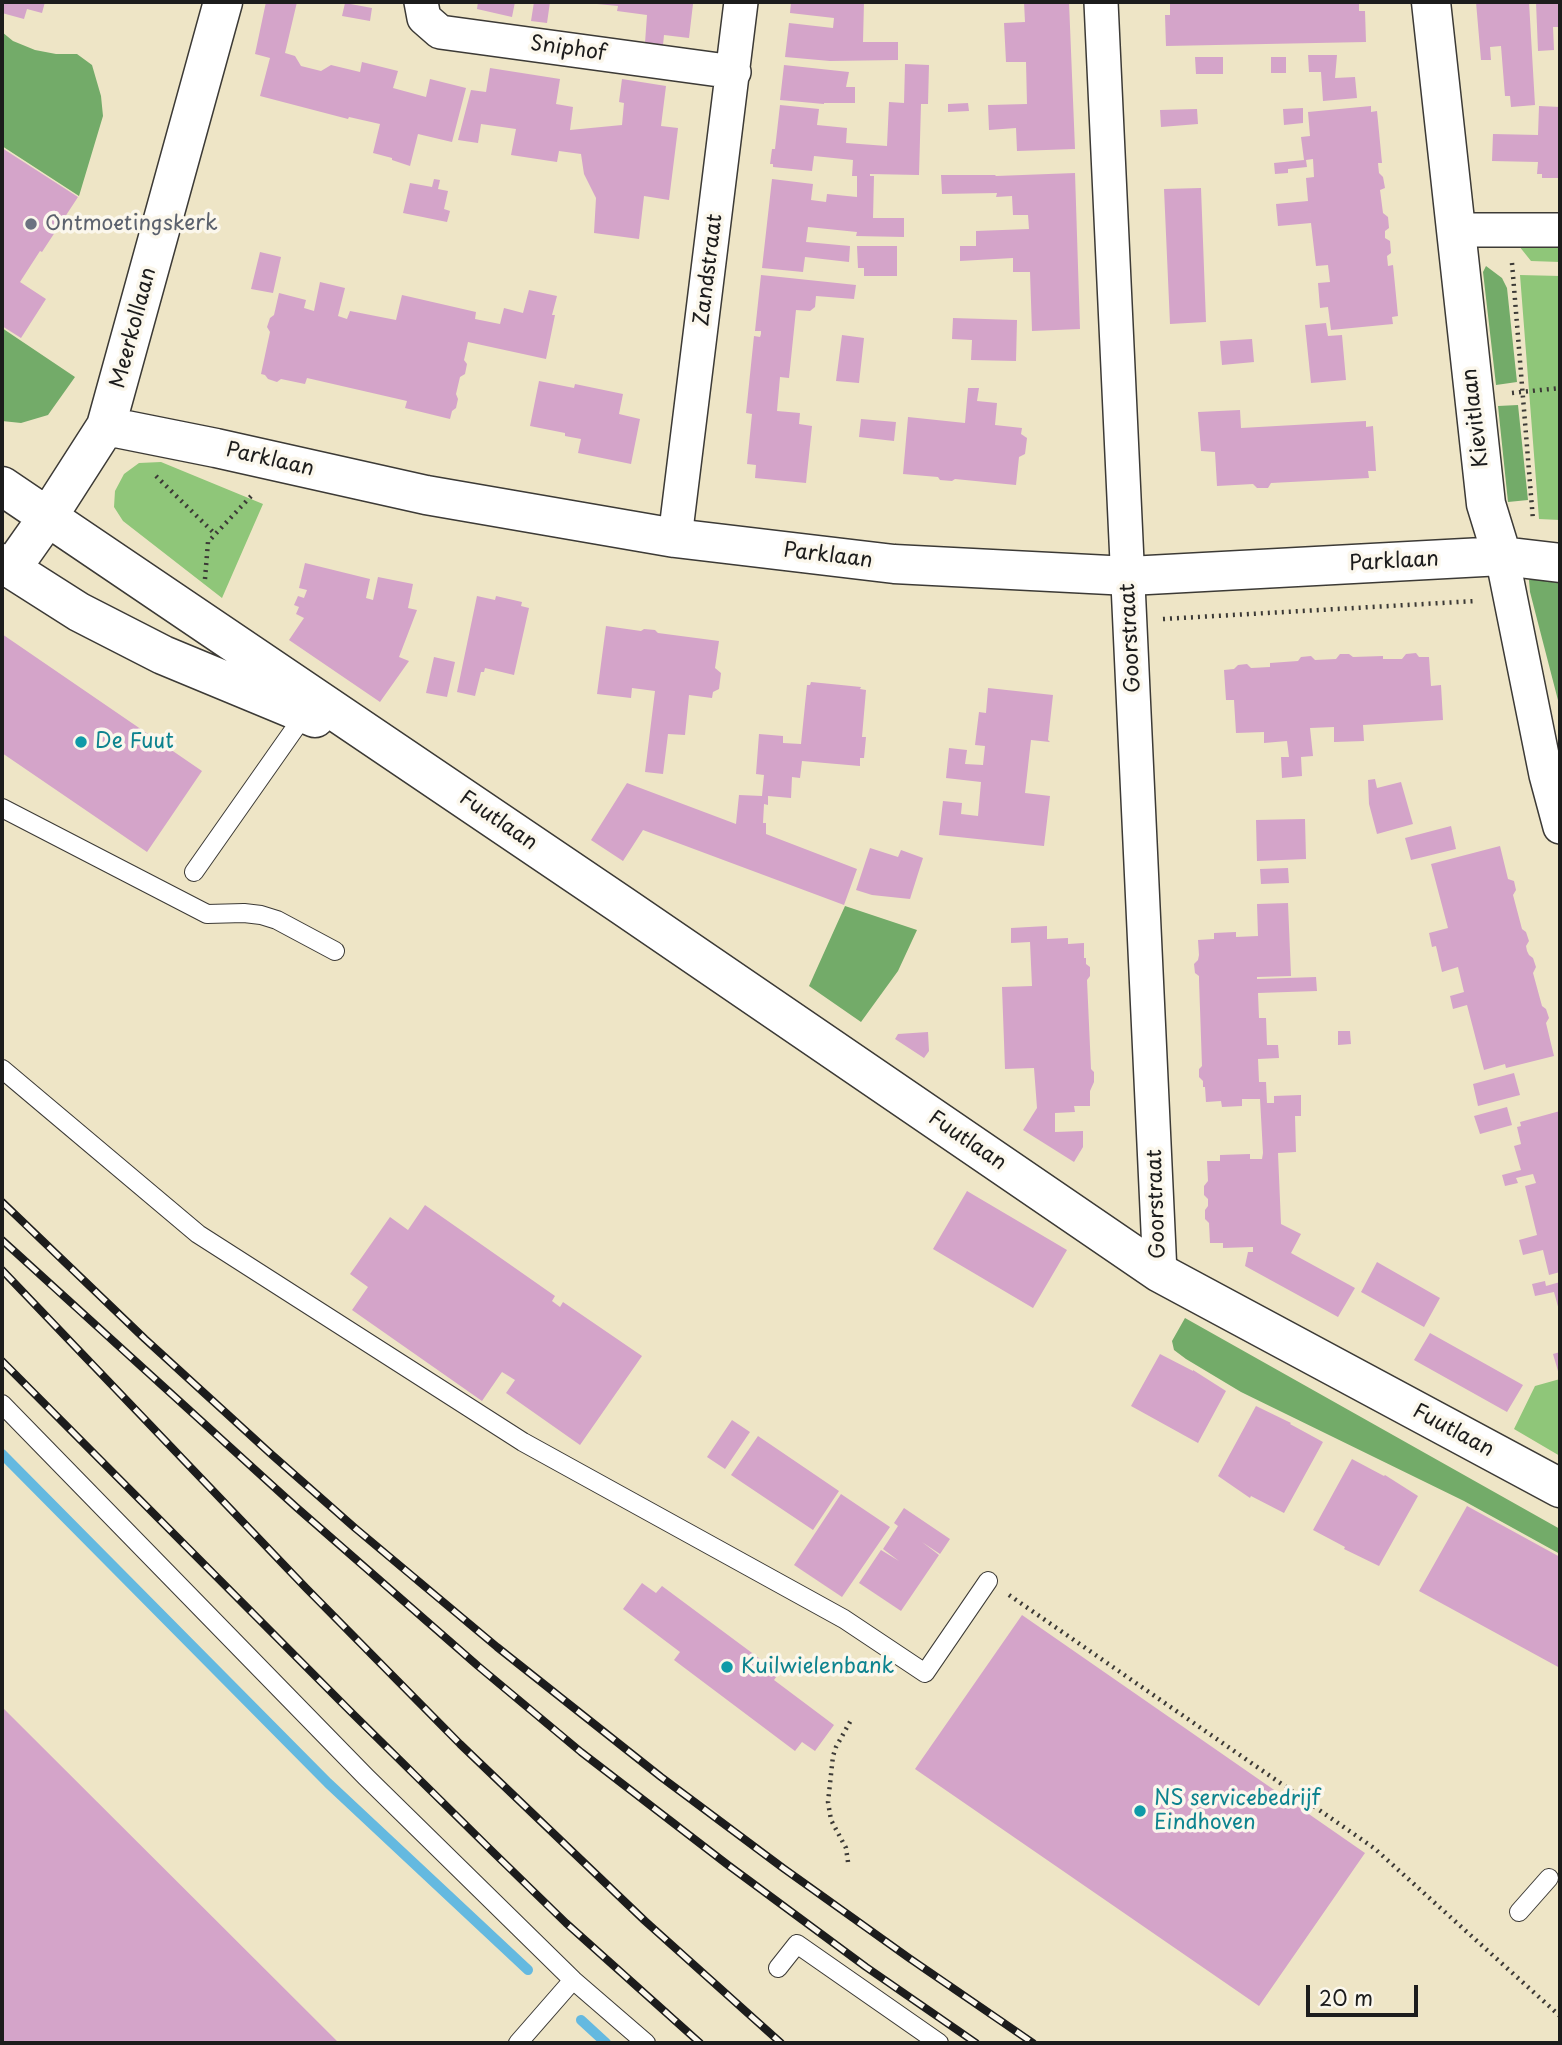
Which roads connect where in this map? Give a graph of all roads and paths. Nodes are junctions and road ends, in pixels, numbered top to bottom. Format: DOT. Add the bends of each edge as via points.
graph roads {
  1 [pos="223,2"];
  2 [pos="421,2"];
  3 [pos="741,2"];
  4 [pos="1101,2"];
  5 [pos="1431,2"];
  6 [pos="734,72"];
  7 [pos="1509,229"];
  8 [pos="1455,230"];
  9 [pos="1560,230"];
  10 [pos="1560,388"];
  11 [pos="1524,391"];
  12 [pos="1473,398"];
  13 [pos="106,426"];
  14 [pos="281,463"];
  15 [pos="156,475"];
  16 [pos="2,486"];
  17 [pos="47,518"];
  18 [pos="215,534"];
  19 [pos="675,538"];
  20 [pos="1502,556"];
  21 [pos="1560,563"];
  22 [pos="6,566"];
  23 [pos="1129,576"];
  24 [pos="1511,599"];
  25 [pos="1131,620"];
  26 [pos="202,622"];
  27 [pos="305,714"];
  28 [pos="397,753"];
  29 [pos="2,808"];
  30 [pos="1560,827"];
  31 [pos="194,872"];
  32 [pos="335,951"];
  33 [pos="2,1069"];
  34 [pos="1160,1273"];
  35 [pos="2,1404"];
  36 [pos="1560,1488"];
  37 [pos="988,1581"];
  38 [pos="851,1720"];
  39 [pos="848,1862"];
  40 [pos="1549,1878"];
  41 [pos="1519,1912"];
  42 [pos="778,1968"];
  43 [pos="573,1980"];
  44 [pos="1560,2016"];
  45 [pos="518,2043"];
  46 [pos="646,2043"];
  47 [pos="940,2043"];
  1 -- 13 [label="street, Meerkollaan"];
  2 -- 6 [label="street, Sniphof" via="424,18 440,32"];
  3 -- 6 [label="street, Zandstraat"];
  4 -- 23 [label="street, Goorstraat"];
  5 -- 8 [label="street, Kievitlaan"];
  6 -- 19 [label="street, Zandstraat"];
  7 -- 8 [label="street"];
  7 -- 9 [label="street"];
  7 -- 11 [label="path"];
  8 -- 12 [label="street, Kievitlaan"];
  10 -- 11 [label="path"];
  11 -- 12 [label="path"];
  11 -- 20 [label="path" via="1534,525"];
  12 -- 20 [label="street, Kievitlaan" via="1486,504"];
  13 -- 14 [label="street, Parklaan"];
  13 -- 17 [label="street, Meerkollaan"];
  14 -- 18 [label="path"];
  14 -- 19 [label="street, Parklaan" via="426,495"];
  15 -- 18 [label="path"];
  16 -- 17 [label="street, Fuutlaan"];
  17 -- 22 [label="street, Fuutlaan"];
  17 -- 26 [label="street, Fuutlaan"];
  18 -- 26 [label="path" via="208,542"];
  19 -- 23 [label="street, Parklaan" via="894,564"];
  20 -- 21 [label="street, Parklaan"];
  20 -- 23 [label="street, Parklaan"];
  20 -- 24 [label="street, Kievitlaan"];
  22 -- 27 [label="street, Fuutlaan" via="79,612 163,655"];
  23 -- 25 [label="street, Goorstraat"];
  24 -- 25 [label="path"];
  24 -- 30 [label="street, Kievitlaan"];
  25 -- 34 [label="street, Goorstraat"];
  26 -- 28 [label="street, Fuutlaan"];
  27 -- 28 [label="street, Fuutlaan"];
  27 -- 31 [label="lane"];
  28 -- 34 [label="street, Fuutlaan"];
  29 -- 32 [label="lane" via="207,914 261,915"];
  33 -- 37 [label="lane" via="198,1234 230,1255 523,1442 844,1619 925,1673"];
  34 -- 36 [label="street, Fuutlaan"];
  35 -- 43 [label="lane" via="366,1777"];
  37 -- 44 [label="path" via="1374,1848"];
  38 -- 39 [label="path" via="833,1756 828,1802"];
  40 -- 41 [label="lane"];
  42 -- 47 [label="lane" via="797,1944"];
  43 -- 45 [label="lane"];
  43 -- 46 [label="lane"];
}
